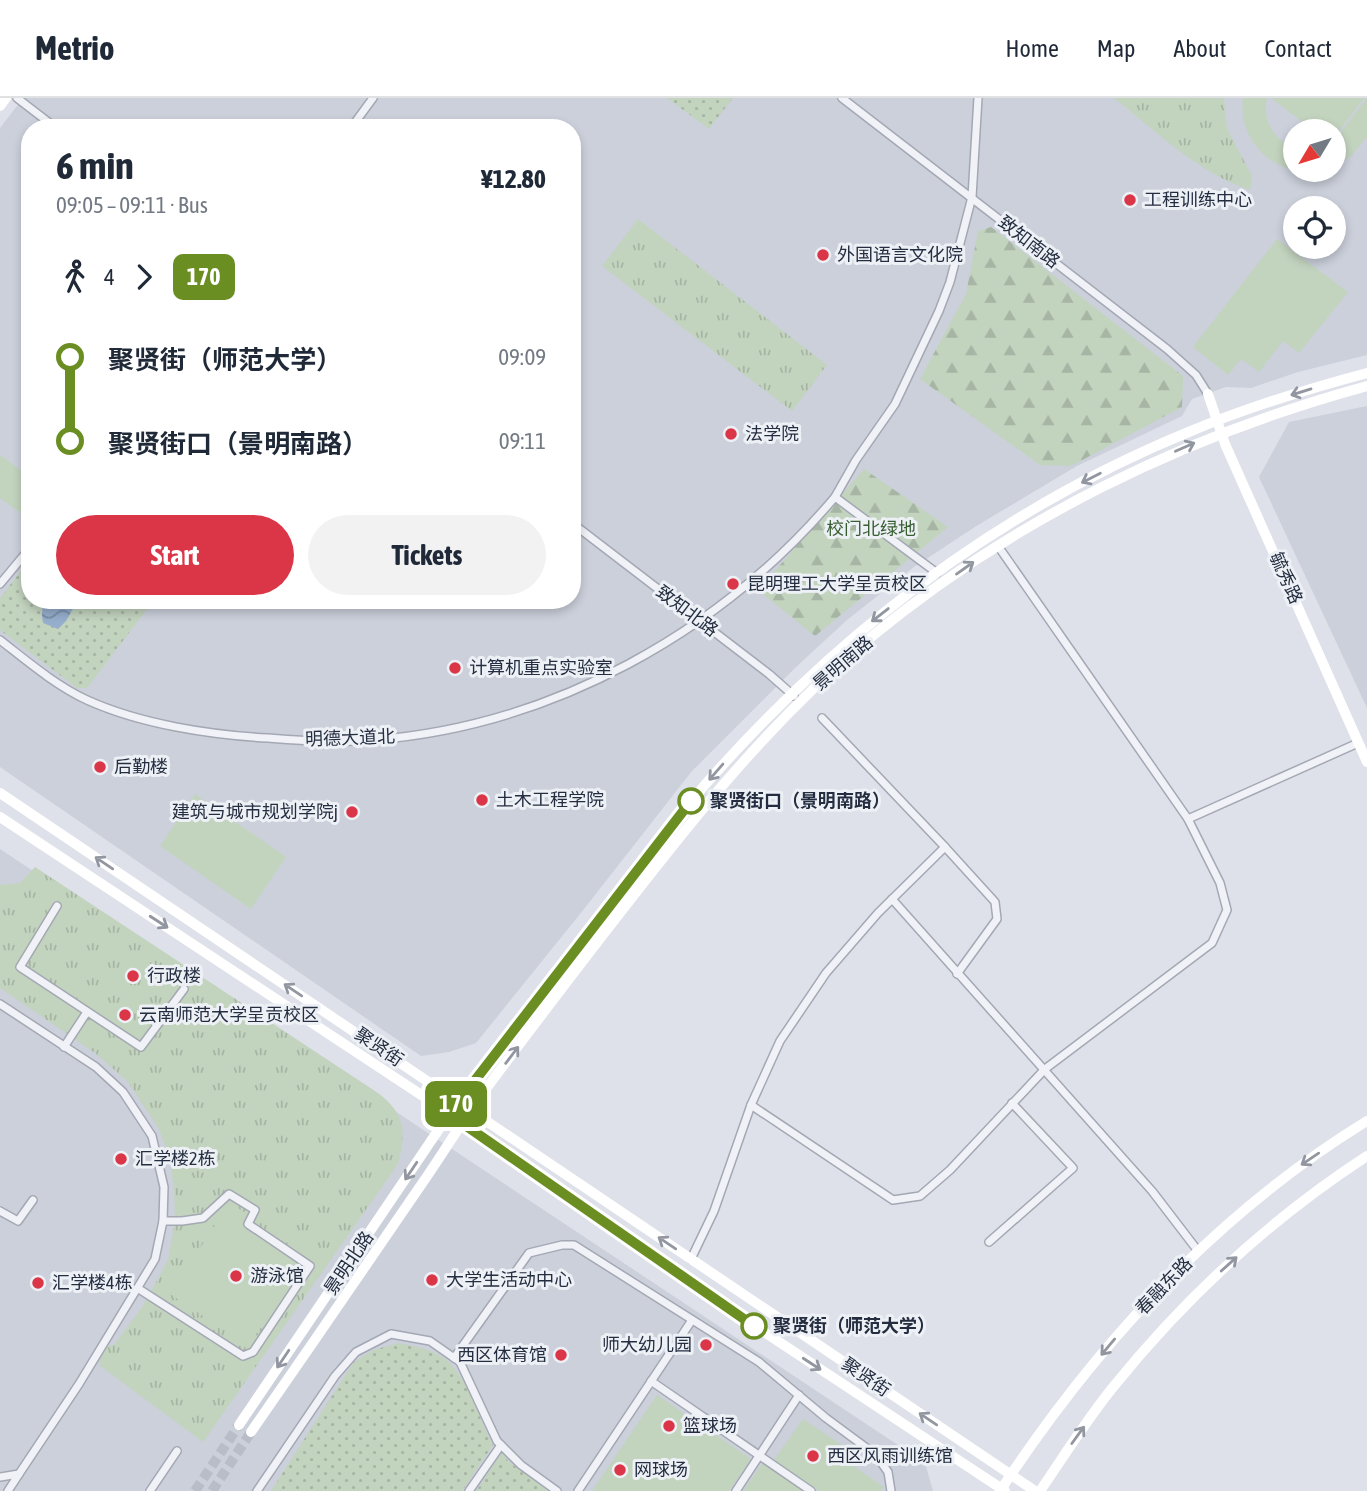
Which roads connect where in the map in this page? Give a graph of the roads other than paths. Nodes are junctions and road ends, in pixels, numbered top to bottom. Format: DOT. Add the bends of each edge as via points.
graph roads {
  1 [pos="6,98"];
  2 [pos="17,98"];
  3 [pos="373,98"];
  4 [pos="842,98"];
  5 [pos="978,98"];
  6 [pos="0,106"];
  7 [pos="44,119"];
  8 [pos="358,119"];
  9 [pos="972,197"];
  10 [pos="1367,373"];
  11 [pos="1367,386"];
  12 [pos="1208,394"];
  13 [pos="1216,422"];
  14 [pos="1220,433"];
  15 [pos="835,497"];
  16 [pos="581,530"];
  17 [pos="998,546"];
  18 [pos="21,559"];
  19 [pos="937,573"];
  20 [pos="0,584"];
  21 [pos="699,620"];
  22 [pos="0,640"];
  23 [pos="791,693"];
  24 [pos="800,701"];
  25 [pos="822,719"];
  26 [pos="1358,743"];
  27 [pos="1367,762"];
  28 [pos="0,793"];
  29 [pos="3,819"];
  30 [pos="1188,819"];
  31 [pos="0,830"];
  32 [pos="945,847"];
  33 [pos="892,899"];
  34 [pos="57,906"];
  35 [pos="957,974"];
  36 [pos="184,989"];
  37 [pos="0,1004"];
  38 [pos="88,1012"];
  39 [pos="64,1047"];
  40 [pos="1045,1069"];
  41 [pos="458,1101"];
  42 [pos="1012,1103"];
  43 [pos="751,1104"];
  44 [pos="472,1110"];
  45 [pos="449,1114"];
  46 [pos="1367,1121"];
  47 [pos="463,1123"];
  48 [pos="1367,1156"];
  49 [pos="33,1200"];
  50 [pos="0,1211"];
  51 [pos="163,1221"];
  52 [pos="989,1242"];
  53 [pos="1198,1251"];
  54 [pos="691,1259"];
  55 [pos="139,1289"];
  56 [pos="692,1320"];
  57 [pos="454,1358"];
  58 [pos="651,1381"];
  59 [pos="799,1395"];
  60 [pos="239,1424"];
  61 [pos="251,1432"];
  62 [pos="501,1445"];
  63 [pos="177,1451"];
  64 [pos="759,1456"];
  65 [pos="19,1474"];
  66 [pos="1010,1474"];
  67 [pos="0,1478"];
  68 [pos="1002,1490"];
  69 [pos="8,1491"];
  70 [pos="150,1491"];
  71 [pos="257,1491"];
  72 [pos="469,1491"];
  73 [pos="557,1491"];
  74 [pos="578,1491"];
  75 [pos="736,1491"];
  76 [pos="811,1491"];
  77 [pos="891,1491"];
  78 [pos="1037,1491"];
  1 -- 6 [label="main road"];
  2 -- 7 [label="street"];
  3 -- 8 [label="street"];
  4 -- 9 [label="street, 致知南路"];
  5 -- 9 [label="street, 明德大道北"];
  9 -- 12 [label="street, 致知南路" via="1187,366"];
  9 -- 15 [label="street, 明德大道北" via="939,312 895,404"];
  10 -- 13 [label="main road, 景明南路, one-way"];
  11 -- 14 [label="main road, 景明南路"];
  12 -- 13 [label="main road, 毓秀路"];
  13 -- 14 [label="main road, 毓秀路"];
  13 -- 19 [label="main road, 景明南路, one-way" via="1051,498"];
  17 -- 14 [label="main road, 景明南路, one-way" via="1119,477"];
  14 -- 26 [label="main road, 毓秀路"];
  15 -- 19 [label="street"];
  15 -- 21 [label="street, 明德大道北" via="761,572"];
  16 -- 21 [label="street, 致知北路"];
  24 -- 17 [label="main road, 景明南路, one-way" via="866,641"];
  17 -- 30 [label="street"];
  18 -- 20 [label="street"];
  19 -- 23 [label="main road, 景明南路, one-way" via="858,632"];
  21 -- 22 [label="street, 明德大道北" via="606,677 516,713 439,731 356,741 237,737 124,714 65,688"];
  21 -- 23 [label="street, 致知北路"];
  23 -- 24 [label="street, 致知北路"];
  23 -- 41 [label="main road, 景明南路, one-way" via="703,787"];
  44 -- 24 [label="main road, 景明南路, one-way" via="664,855 748,754"];
  25 -- 32 [label="street"];
  26 -- 27 [label="main road, 毓秀路"];
  26 -- 30 [label="street"];
  41 -- 28 [label="main road, 聚贤街, one-way"];
  29 -- 31 [label="street"];
  29 -- 45 [label="main road, 聚贤街, one-way"];
  30 -- 40 [label="street" via="1220,883 1227,910 1212,943"];
  32 -- 33 [label="street"];
  32 -- 35 [label="street" via="995,902 997,919"];
  33 -- 35 [label="street"];
  33 -- 43 [label="street" via="826,973 780,1041"];
  34 -- 38 [label="street" via="20,967"];
  35 -- 40 [label="street"];
  36 -- 38 [label="street" via="141,1047"];
  37 -- 39 [label="street"];
  38 -- 39 [label="street"];
  39 -- 51 [label="street" via="96,1067 123,1092 152,1136 164,1187"];
  40 -- 42 [label="street"];
  40 -- 53 [label="street"];
  41 -- 44 [label="main road, 聚贤街"];
  41 -- 45 [label="main road, 景明北路"];
  42 -- 43 [label="street" via="920,1196 893,1200"];
  42 -- 52 [label="street" via="1073,1168"];
  43 -- 54 [label="street" via="714,1211"];
  44 -- 47 [label="main road, 景明南路"];
  54 -- 44 [label="main road, 聚贤街, one-way"];
  45 -- 47 [label="main road, 聚贤街"];
  45 -- 60 [label="main road, 景明北路, one-way"];
  46 -- 53 [label="main road, 春融东路, one-way" via="1297,1167"];
  47 -- 61 [label="main road, 景明北路"];
  47 -- 68 [label="main road, 聚贤街, one-way" via="743,1318"];
  78 -- 48 [label="main road, 春融东路, one-way" via="1113,1387 1168,1323 1271,1227"];
  49 -- 50 [label="street" via="18,1221"];
  51 -- 55 [label="street" via="155,1259"];
  51 -- 55 [label="street" via="203,1218 229,1195 255,1210 248,1224 310,1266 253,1353 243,1356"];
  53 -- 66 [label="main road, 春融东路, one-way" via="1119,1334"];
  66 -- 54 [label="main road, 聚贤街, one-way"];
  55 -- 65 [label="street"];
  56 -- 57 [label="street" via="574,1245 562,1245 528,1253"];
  56 -- 58 [label="street"];
  56 -- 59 [label="street" via="759,1362"];
  57 -- 62 [label="street"];
  57 -- 71 [label="street" via="430,1341 391,1334 356,1352"];
  58 -- 64 [label="street"];
  58 -- 74 [label="street"];
  59 -- 64 [label="street"];
  59 -- 77 [label="street" via="876,1455 888,1472"];
  62 -- 72 [label="street"];
  62 -- 73 [label="street"];
  63 -- 70 [label="street"];
  64 -- 75 [label="street"];
  64 -- 76 [label="street"];
  65 -- 67 [label="street"];
  65 -- 69 [label="street"];
  66 -- 68 [label="main road, 春融东路"];
  66 -- 78 [label="main road, 聚贤街"];
}
